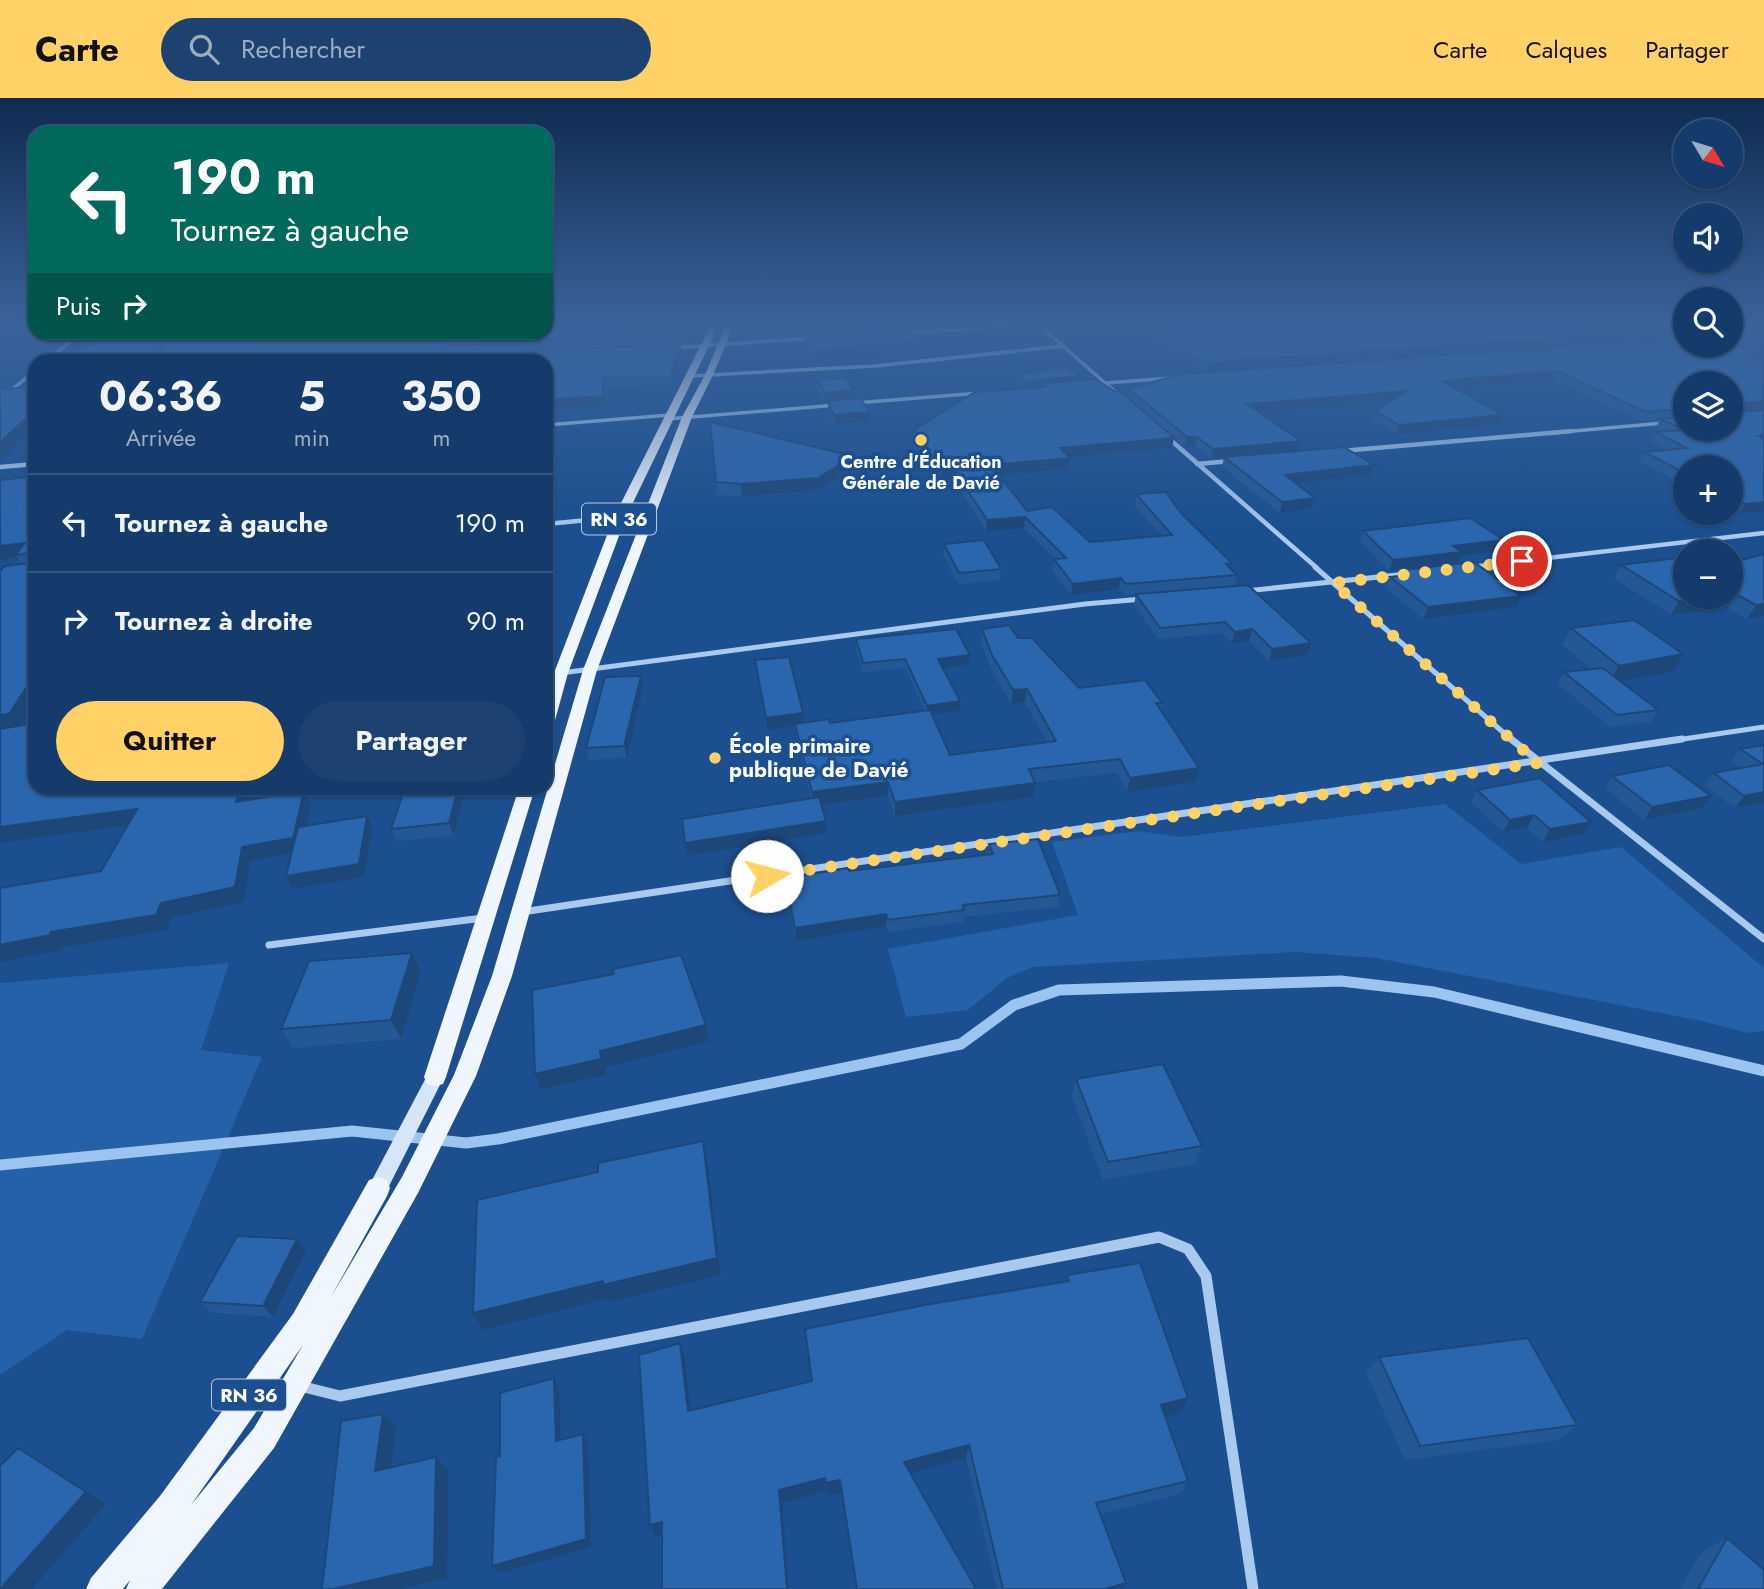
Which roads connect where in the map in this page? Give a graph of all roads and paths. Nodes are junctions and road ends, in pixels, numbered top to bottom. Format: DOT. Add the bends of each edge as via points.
graph roads {
  1 [pos="680,395"];
  2 [pos="699,395"];
  3 [pos="965,395"];
  4 [pos="1119,395"];
  5 [pos="1126,401"];
  6 [pos="668,417"];
  7 [pos="687,417"];
  8 [pos="1673,422"];
  9 [pos="553,425"];
  10 [pos="1156,428"];
  11 [pos="1337,451"];
  12 [pos="1239,460"];
  13 [pos="1197,464"];
  14 [pos="28,465"];
  15 [pos="0,467"];
  16 [pos="620,517"];
  17 [pos="553,523"];
  18 [pos="1764,533"];
  19 [pos="1458,568"];
  20 [pos="1416,573"];
  21 [pos="1333,583"];
  22 [pos="1237,591"];
  23 [pos="1154,598"];
  24 [pos="590,670"];
  25 [pos="561,673"];
  26 [pos="553,674"];
  27 [pos="553,700"];
  28 [pos="1764,727"];
  29 [pos="1538,763"];
  30 [pos="525,795"];
  31 [pos="519,913"];
  32 [pos="488,917"];
  33 [pos="1764,939"];
  34 [pos="269,945"];
  35 [pos="435,1077"];
  36 [pos="378,1188"];
  37 [pos="294,1384"];
  38 [pos="102,1589"];
  39 [pos="142,1589"];
  40 [pos="1253,1589"];
  1 -- 6 [label="main road, RN 36"];
  2 -- 7 [label="main road, RN 36"];
  3 -- 7 [label="street"];
  4 -- 5 [label="street"];
  6 -- 7 [label="street"];
  6 -- 9 [label="street"];
  6 -- 16 [label="main road, RN 36"];
  7 -- 24 [label="main road, RN 36"];
  8 -- 11 [label="street"];
  10 -- 13 [label="street"];
  12 -- 13 [label="street"];
  13 -- 21 [label="street"];
  14 -- 15 [label="street"];
  16 -- 17 [label="street"];
  16 -- 25 [label="main road, RN 36"];
  18 -- 19 [label="street"];
  20 -- 21 [label="street"];
  21 -- 22 [label="street"];
  21 -- 29 [label="street"];
  23 -- 24 [label="street"];
  24 -- 25 [label="street"];
  24 -- 31 [label="main road, RN 36"];
  25 -- 26 [label="street"];
  25 -- 27 [label="main road, RN 36"];
  28 -- 29 [label="street"];
  29 -- 31 [label="street"];
  29 -- 33 [label="street"];
  30 -- 32 [label="main road, RN 36"];
  31 -- 37 [label="main road, RN 36" via="465,1076 410,1185"];
  32 -- 34 [label="street"];
  32 -- 35 [label="main road, RN 36"];
  35 -- 36 [label="main road, RN 36"];
  36 -- 38 [label="main road, RN 36" via="302,1323 171,1507"];
  37 -- 39 [label="main road, RN 36" via="264,1438"];
  37 -- 40 [label="street" via="340,1395 1158,1237 1188,1249 1206,1276"];
}
